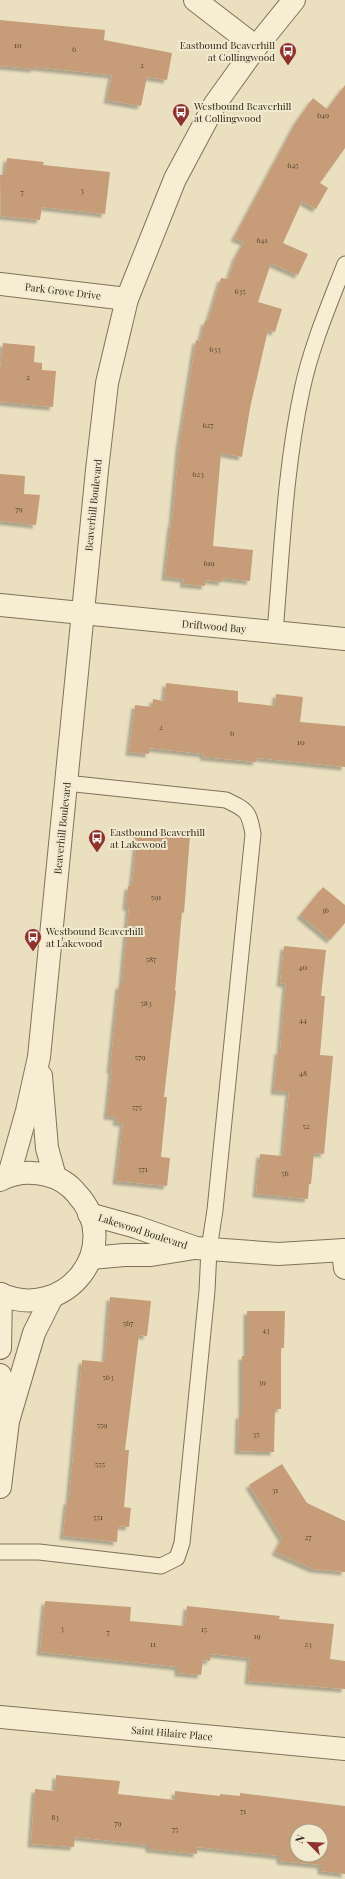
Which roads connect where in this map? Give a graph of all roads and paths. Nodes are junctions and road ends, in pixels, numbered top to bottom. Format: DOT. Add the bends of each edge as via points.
graph roads {
  1 [pos="195,0"];
  2 [pos="294,0"];
  3 [pos="256,47"];
  4 [pos="345,264"];
  5 [pos="0,284"];
  6 [pos="127,299"];
  7 [pos="0,605"];
  8 [pos="82,613"];
  9 [pos="275,632"];
  10 [pos="345,639"];
  11 [pos="66,783"];
  12 [pos="39,1057"];
  13 [pos="4,1177"];
  14 [pos="55,1177"];
  15 [pos="89,1214"];
  16 [pos="202,1249"];
  17 [pos="344,1256"];
  18 [pos="91,1258"];
  19 [pos="1,1294"];
  20 [pos="52,1297"];
  21 [pos="0,1348"];
  22 [pos="0,1375"];
  23 [pos="8,1421"];
  24 [pos="0,1487"];
  25 [pos="0,1552"];
  26 [pos="0,1717"];
  27 [pos="345,1749"];
  1 -- 3 [label="street"];
  2 -- 3 [label="street, Beaverhill Boulevard"];
  3 -- 6 [label="street, Beaverhill Boulevard" via="214,104 175,179"];
  4 -- 9 [label="lane" via="318,333 302,389 292,445"];
  5 -- 6 [label="street, Park Grove Drive"];
  6 -- 8 [label="street, Beaverhill Boulevard" via="107,383"];
  7 -- 8 [label="street, Driftwood Bay"];
  8 -- 9 [label="street, Driftwood Bay"];
  8 -- 11 [label="street, Beaverhill Boulevard"];
  9 -- 10 [label="street, Driftwood Bay"];
  11 -- 12 [label="street, Beaverhill Boulevard"];
  11 -- 16 [label="lane" via="226,800 250,816 253,834 214,1210"];
  12 -- 13 [label="street, Beaverhill Boulevard" via="27,1111"];
  12 -- 14 [label="street, Beaverhill Boulevard" via="47,1148"];
  13 -- 14 [label="street" via="35,1172"];
  14 -- 15 [label="street" via="74,1190 84,1201"];
  15 -- 16 [label="street, Lakewood Boulevard"];
  15 -- 18 [label="street" via="93,1222 94,1236"];
  16 -- 17 [label="street, Lakewood Boulevard"];
  16 -- 18 [label="street, Lakewood Boulevard"];
  16 -- 25 [label="lane" via="207,1291 183,1535 177,1558 161,1566 39,1552"];
  18 -- 20 [label="street" via="80,1278"];
  19 -- 20 [label="street" via="14,1300"];
  19 -- 21 [label="street"];
  20 -- 23 [label="street" via="34,1333"];
  22 -- 23 [label="street"];
  23 -- 24 [label="street"];
  26 -- 27 [label="street, Saint Hilaire Place"];
}
